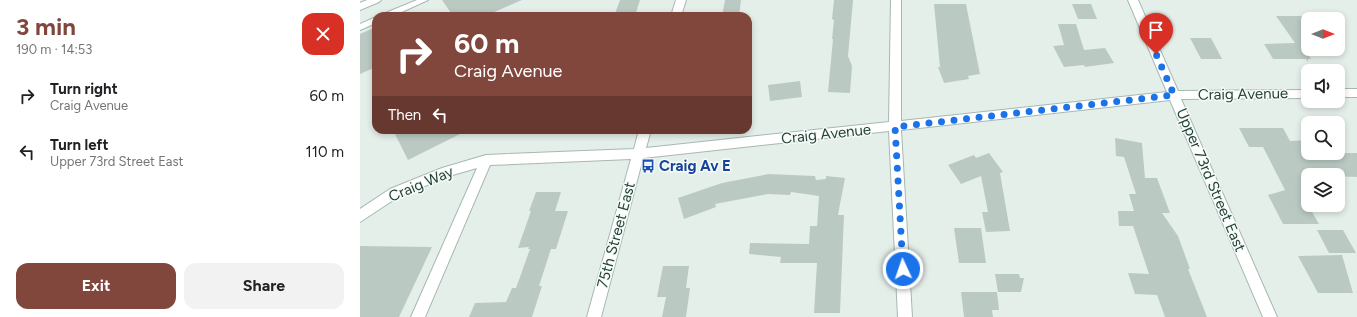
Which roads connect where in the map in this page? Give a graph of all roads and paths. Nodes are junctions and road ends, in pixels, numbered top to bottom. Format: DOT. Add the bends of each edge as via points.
graph roads {
  1 [pos="376,0"];
  2 [pos="424,0"];
  3 [pos="681,0"];
  4 [pos="896,0"];
  5 [pos="1133,0"];
  6 [pos="360,7"];
  7 [pos="396,12"];
  8 [pos="677,12"];
  9 [pos="372,22"];
  10 [pos="360,27"];
  11 [pos="1345,93"];
  12 [pos="1357,93"];
  13 [pos="1301,94"];
  14 [pos="1174,95"];
  15 [pos="895,127"];
  16 [pos="644,134"];
  17 [pos="638,154"];
  18 [pos="486,160"];
  19 [pos="360,216"];
  20 [pos="418,317"];
  21 [pos="594,317"];
  22 [pos="905,317"];
  23 [pos="1270,317"];
  1 -- 6 [label="street"];
  2 -- 7 [label="lane"];
  3 -- 8 [label="street"];
  4 -- 15 [label="street"];
  5 -- 14 [label="street, Upper 73rd Street East"];
  9 -- 10 [label="lane"];
  11 -- 12 [label="street"];
  13 -- 14 [label="street, Craig Avenue"];
  14 -- 15 [label="street, Craig Avenue"];
  14 -- 23 [label="street, Upper 73rd Street East"];
  15 -- 17 [label="street, Craig Avenue"];
  15 -- 22 [label="street"];
  16 -- 17 [label="street, 75th Street East"];
  17 -- 18 [label="street, Craig Avenue"];
  17 -- 21 [label="street, 75th Street East"];
  18 -- 19 [label="street, Craig Way" via="446,172 394,193"];
  18 -- 20 [label="street"];
}
